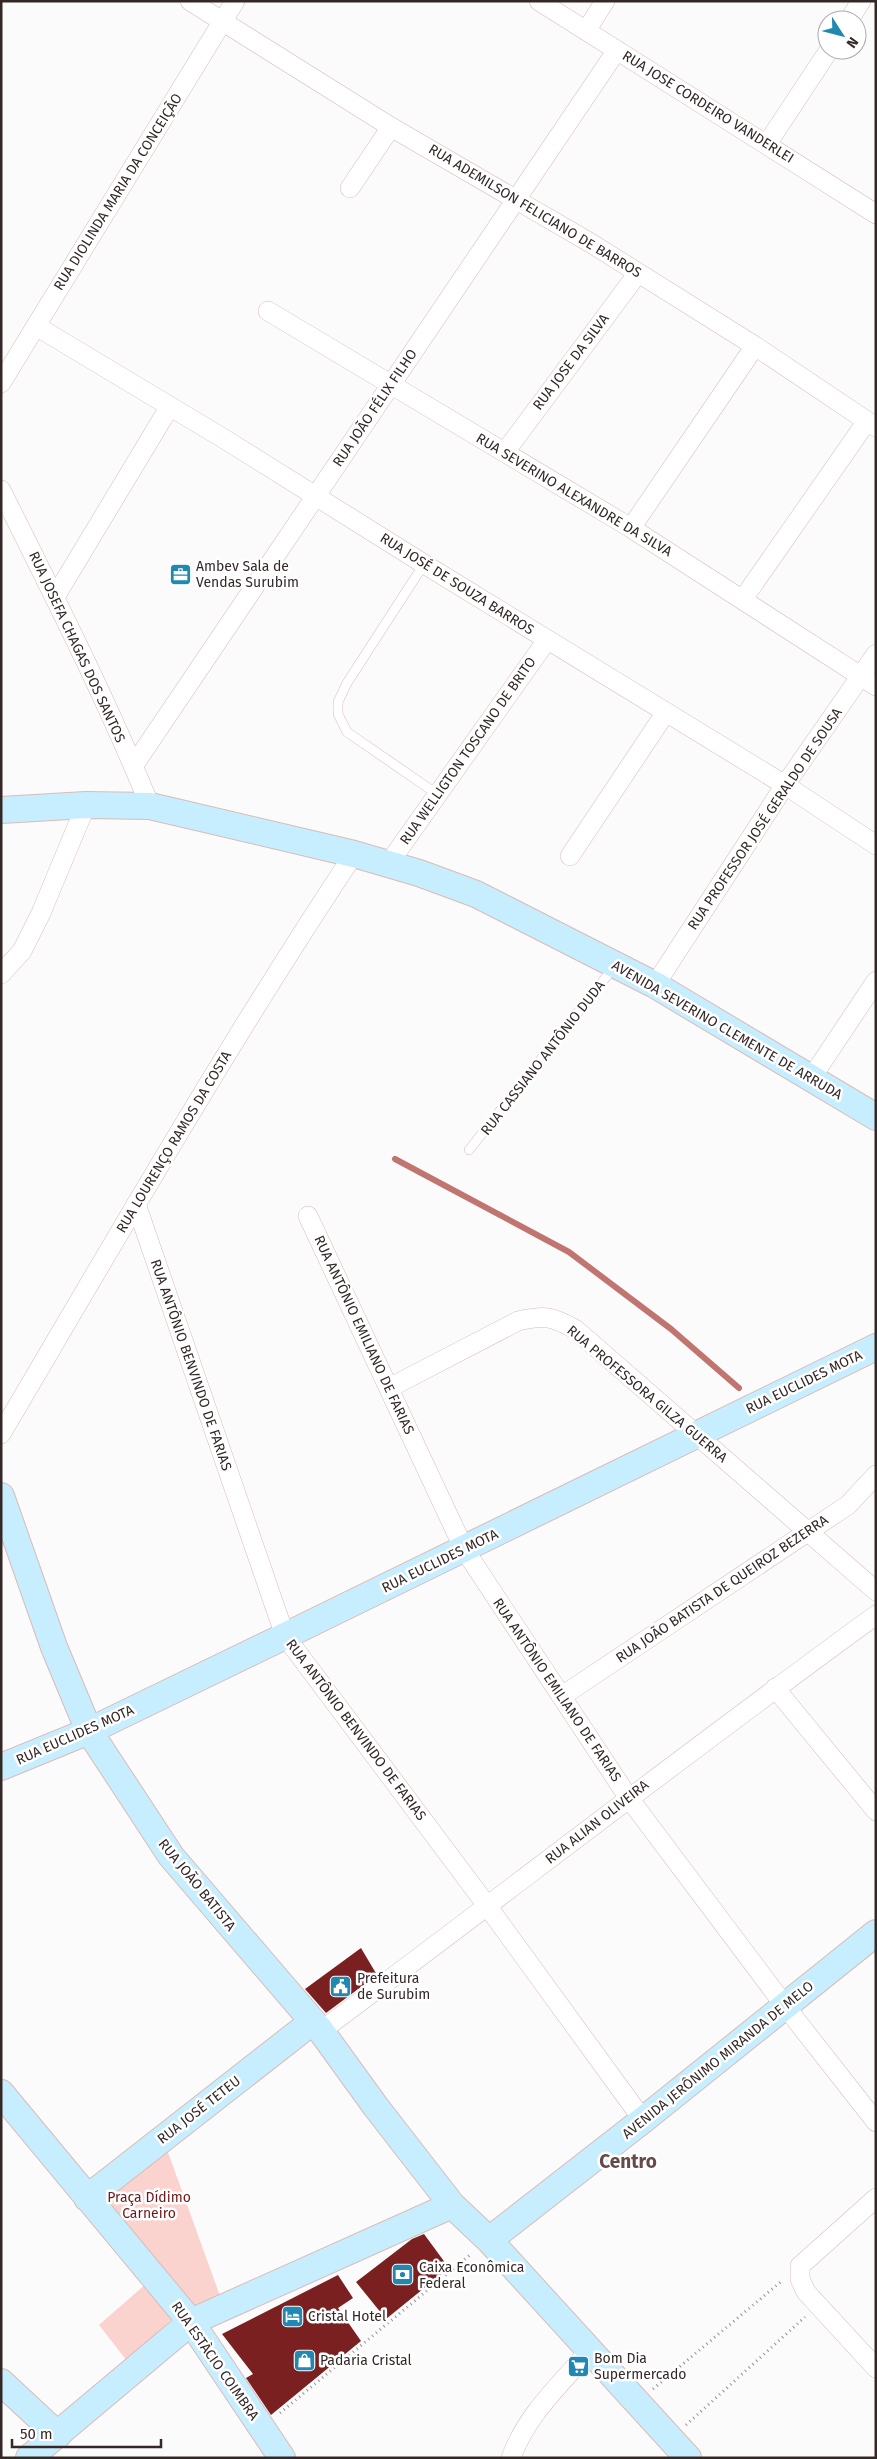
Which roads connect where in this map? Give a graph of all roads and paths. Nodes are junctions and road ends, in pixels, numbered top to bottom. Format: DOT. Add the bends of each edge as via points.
graph roads {
  1 [pos="190,1"];
  2 [pos="235,1"];
  3 [pos="539,1"];
  4 [pos="605,1"];
  5 [pos="223,22"];
  6 [pos="586,31"];
  7 [pos="617,50"];
  8 [pos="822,60"];
  9 [pos="391,127"];
  10 [pos="767,144"];
  11 [pos="350,188"];
  12 [pos="517,199"];
  13 [pos="876,214"];
  14 [pos="638,273"];
  15 [pos="268,311"];
  16 [pos="36,326"];
  17 [pos="755,346"];
  18 [pos="1,383"];
  19 [pos="392,384"];
  20 [pos="170,406"];
  21 [pos="871,424"];
  22 [pos="505,452"];
  23 [pos="1,490"];
  24 [pos="316,496"];
  25 [pos="631,528"];
  26 [pos="424,564"];
  27 [pos="55,597"];
  28 [pos="743,599"];
  29 [pos="547,640"];
  30 [pos="876,654"];
  31 [pos="868,681"];
  32 [pos="666,712"];
  33 [pos="134,765"];
  34 [pos="785,786"];
  35 [pos="437,794"];
  36 [pos="86,805"];
  37 [pos="150,806"];
  38 [pos="1,810"];
  39 [pos="876,845"];
  40 [pos="354,854"];
  41 [pos="570,856"];
  42 [pos="389,863"];
  43 [pos="616,965"];
  44 [pos="1,974"];
  45 [pos="876,980"];
  46 [pos="655,985"];
  47 [pos="812,1077"];
  48 [pos="876,1117"];
  49 [pos="470,1150"];
  50 [pos="136,1204"];
  51 [pos="308,1216"];
  52 [pos="876,1347"];
  53 [pos="389,1388"];
  54 [pos="1,1434"];
  55 [pos="698,1435"];
  56 [pos="876,1475"];
  57 [pos="1,1496"];
  58 [pos="807,1533"];
  59 [pos="464,1549"];
  60 [pos="876,1591"];
  61 [pos="876,1615"];
  62 [pos="285,1636"];
  63 [pos="775,1688"];
  64 [pos="562,1696"];
  65 [pos="88,1731"];
  66 [pos="1,1768"];
  67 [pos="628,1797"];
  68 [pos="876,1811"];
  69 [pos="488,1907"];
  70 [pos="876,1933"];
  71 [pos="785,2006"];
  72 [pos="316,2026"];
  73 [pos="1,2093"];
  74 [pos="643,2120"];
  75 [pos="876,2122"];
  76 [pos="87,2198"];
  77 [pos="876,2198"];
  78 [pos="452,2205"];
  79 [pos="489,2240"];
  80 [pos="800,2266"];
  81 [pos="818,2305"];
  82 [pos="191,2322"];
  83 [pos="590,2350"];
  84 [pos="876,2368"];
  85 [pos="1,2382"];
  86 [pos="637,2402"];
  87 [pos="262,2427"];
  88 [pos="58,2435"];
  89 [pos="680,2448"];
  90 [pos="29,2458"];
  91 [pos="282,2458"];
  92 [pos="511,2458"];
  1 -- 5 [label="street, RUA ADEMILSON FELICIANO DE BARROS"];
  2 -- 5 [label="street, RUA DIOLINDA MARIA DA CONCEIÇÃO"];
  3 -- 6 [label="street, RUA JOSE CORDEIRO VANDERLEI"];
  4 -- 6 [label="street"];
  5 -- 9 [label="street, RUA ADEMILSON FELICIANO DE BARROS"];
  5 -- 16 [label="street, RUA DIOLINDA MARIA DA CONCEIÇÃO"];
  6 -- 7 [label="street, RUA JOSE CORDEIRO VANDERLEI"];
  7 -- 10 [label="street, RUA JOSE CORDEIRO VANDERLEI"];
  7 -- 12 [label="street, RUA JOÃO FÉLIX FILHO"];
  8 -- 10 [label="street"];
  9 -- 11 [label="street"];
  9 -- 12 [label="street, RUA ADEMILSON FELICIANO DE BARROS"];
  10 -- 13 [label="street, RUA JOSE CORDEIRO VANDERLEI"];
  12 -- 14 [label="street, RUA ADEMILSON FELICIANO DE BARROS"];
  12 -- 19 [label="street, RUA JOÃO FÉLIX FILHO"];
  14 -- 17 [label="street, RUA ADEMILSON FELICIANO DE BARROS"];
  14 -- 22 [label="street, RUA JOSE DA SILVA"];
  15 -- 19 [label="street, RUA SEVERINO ALEXANDRE DA SILVA"];
  16 -- 18 [label="street, RUA DIOLINDA MARIA DA CONCEIÇÃO"];
  16 -- 20 [label="street, RUA JOSÉ DE SOUZA BARROS"];
  17 -- 21 [label="street, RUA ADEMILSON FELICIANO DE BARROS"];
  17 -- 25 [label="street"];
  19 -- 22 [label="street, RUA SEVERINO ALEXANDRE DA SILVA"];
  19 -- 24 [label="street, RUA JOÃO FÉLIX FILHO"];
  20 -- 24 [label="street, RUA JOSÉ DE SOUZA BARROS"];
  20 -- 27 [label="street"];
  21 -- 28 [label="street"];
  22 -- 25 [label="street, RUA SEVERINO ALEXANDRE DA SILVA"];
  23 -- 27 [label="street, RUA JOSEFA CHAGAS DOS SANTOS"];
  24 -- 26 [label="street, RUA JOSÉ DE SOUZA BARROS"];
  24 -- 33 [label="street, RUA JOÃO FÉLIX FILHO"];
  25 -- 28 [label="street, RUA SEVERINO ALEXANDRE DA SILVA"];
  26 -- 29 [label="street, RUA JOSÉ DE SOUZA BARROS"];
  26 -- 35 [label="lane" via="347,683 338,702 338,714 347,732"];
  27 -- 33 [label="street, RUA JOSEFA CHAGAS DOS SANTOS"];
  28 -- 31 [label="street, RUA SEVERINO ALEXANDRE DA SILVA"];
  29 -- 32 [label="street, RUA JOSÉ DE SOUZA BARROS"];
  29 -- 35 [label="street, RUA WELLIGTON TOSCANO DE BRITO"];
  30 -- 31 [label="street, RUA PROFESSOR JOSÉ GERALDO DE SOUSA"];
  31 -- 34 [label="street, RUA PROFESSOR JOSÉ GERALDO DE SOUSA"];
  32 -- 34 [label="street, RUA JOSÉ DE SOUZA BARROS"];
  32 -- 41 [label="street"];
  33 -- 37 [label="street, RUA JOSEFA CHAGAS DOS SANTOS"];
  34 -- 39 [label="street, RUA JOSÉ DE SOUZA BARROS"];
  34 -- 46 [label="street, RUA PROFESSOR JOSÉ GERALDO DE SOUSA"];
  35 -- 42 [label="street, RUA WELLIGTON TOSCANO DE BRITO"];
  36 -- 37 [label="main road, AVENIDA SEVERINO CLEMENTE DE ARRUDA"];
  36 -- 38 [label="main road, AVENIDA SEVERINO CLEMENTE DE ARRUDA"];
  36 -- 44 [label="street" via="41,914 22,951"];
  37 -- 40 [label="main road, AVENIDA SEVERINO CLEMENTE DE ARRUDA"];
  40 -- 42 [label="main road, AVENIDA SEVERINO CLEMENTE DE ARRUDA"];
  40 -- 50 [label="street, RUA LOURENÇO RAMOS DA COSTA" via="291,948"];
  42 -- 43 [label="main road, AVENIDA SEVERINO CLEMENTE DE ARRUDA" via="476,894"];
  43 -- 46 [label="main road, AVENIDA SEVERINO CLEMENTE DE ARRUDA"];
  43 -- 49 [label="lane, RUA CASSIANO ANTÔNIO DUDA"];
  45 -- 47 [label="street"];
  46 -- 47 [label="main road, AVENIDA SEVERINO CLEMENTE DE ARRUDA"];
  47 -- 48 [label="main road, AVENIDA SEVERINO CLEMENTE DE ARRUDA"];
  50 -- 54 [label="street, RUA LOURENÇO RAMOS DA COSTA"];
  50 -- 62 [label="street, RUA ANTÔNIO BENVINDO DE FARIAS"];
  51 -- 53 [label="street, RUA ANTÔNIO EMILIANO DE FARIAS"];
  52 -- 55 [label="main road, RUA EUCLIDES MOTA"];
  53 -- 55 [label="street, RUA PROFESSORA GILZA GUERRA" via="518,1321 554,1318 575,1328"];
  53 -- 59 [label="street, RUA ANTÔNIO EMILIANO DE FARIAS"];
  55 -- 58 [label="street, RUA PROFESSORA GILZA GUERRA"];
  55 -- 59 [label="main road, RUA EUCLIDES MOTA"];
  56 -- 58 [label="street, RUA JOÃO BATISTA DE QUEIROZ BEZERRA" via="848,1505"];
  57 -- 65 [label="main road, RUA JOÃO BATISTA" via="54,1647"];
  58 -- 60 [label="street, RUA PROFESSORA GILZA GUERRA"];
  58 -- 64 [label="street, RUA JOÃO BATISTA DE QUEIROZ BEZERRA"];
  59 -- 62 [label="main road, RUA EUCLIDES MOTA"];
  59 -- 64 [label="street, RUA ANTÔNIO EMILIANO DE FARIAS"];
  61 -- 63 [label="street, RUA ALIAN OLIVEIRA"];
  62 -- 65 [label="main road, RUA EUCLIDES MOTA"];
  62 -- 69 [label="street, RUA ANTÔNIO BENVINDO DE FARIAS"];
  63 -- 67 [label="street, RUA ALIAN OLIVEIRA"];
  63 -- 68 [label="street"];
  64 -- 67 [label="street, RUA ANTÔNIO EMILIANO DE FARIAS"];
  65 -- 66 [label="main road, RUA EUCLIDES MOTA"];
  65 -- 72 [label="main road, RUA JOÃO BATISTA" via="171,1856"];
  67 -- 69 [label="street, RUA ALIAN OLIVEIRA"];
  67 -- 71 [label="street, RUA ANTÔNIO EMILIANO DE FARIAS"];
  69 -- 72 [label="street, RUA ALIAN OLIVEIRA"];
  69 -- 74 [label="street, RUA ANTÔNIO BENVINDO DE FARIAS"];
  70 -- 71 [label="main road, AVENIDA JERÔNIMO MIRANDA DE MELO"];
  71 -- 74 [label="main road, AVENIDA JERÔNIMO MIRANDA DE MELO"];
  71 -- 75 [label="street, RUA ANTÔNIO EMILIANO DE FARIAS"];
  72 -- 76 [label="main road, RUA JOSÉ TETEU"];
  72 -- 78 [label="main road, RUA JOÃO BATISTA"];
  73 -- 76 [label="main road, RUA ESTÀCIO COIMBRA"];
  74 -- 79 [label="main road, AVENIDA JERÔNIMO MIRANDA DE MELO"];
  76 -- 82 [label="main road, RUA ESTÀCIO COIMBRA"];
  77 -- 80 [label="street"];
  78 -- 79 [label="main road, RUA JOÃO BATISTA"];
  78 -- 82 [label="main road"];
  79 -- 83 [label="main road, RUA JOÃO BATISTA"];
  79 -- 87 [label="path"];
  80 -- 81 [label="street" via="800,2279"];
  80 -- 86 [label="path"];
  81 -- 84 [label="street"];
  81 -- 89 [label="path"];
  82 -- 87 [label="main road, RUA ESTÀCIO COIMBRA"];
  82 -- 88 [label="main road"];
  83 -- 86 [label="main road, RUA JOÃO BATISTA"];
  83 -- 92 [label="street" via="533,2414 518,2438"];
  85 -- 88 [label="main road"];
  86 -- 89 [label="main road, RUA JOÃO BATISTA"];
  87 -- 91 [label="main road, RUA ESTÀCIO COIMBRA"];
  88 -- 90 [label="main road"];
}
